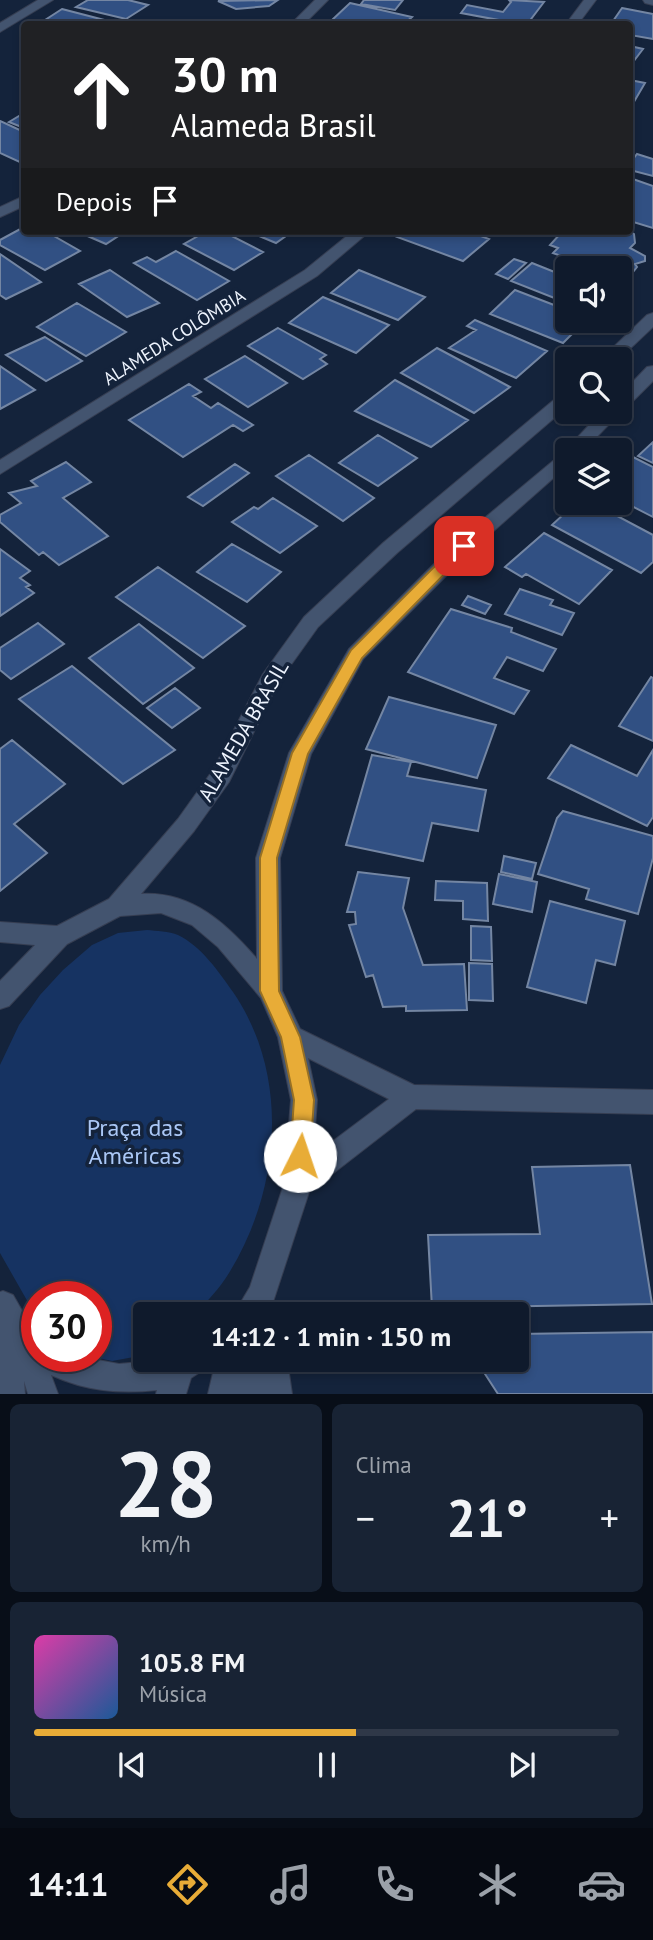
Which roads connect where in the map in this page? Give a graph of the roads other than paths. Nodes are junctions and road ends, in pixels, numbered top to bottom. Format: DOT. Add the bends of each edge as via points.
graph roads {
  1 [pos="47,0"];
  2 [pos="321,0"];
  3 [pos="590,0"];
  4 [pos="300,21"];
  5 [pos="574,21"];
  6 [pos="0,28"];
  7 [pos="21,202"];
  8 [pos="0,213"];
  9 [pos="357,235"];
  10 [pos="653,318"];
  11 [pos="623,347"];
  12 [pos="653,370"];
  13 [pos="632,392"];
  14 [pos="555,408"];
  15 [pos="599,424"];
  16 [pos="585,438"];
  17 [pos="555,466"];
  18 [pos="0,468"];
  19 [pos="117,906"];
  20 [pos="0,932"];
  21 [pos="59,937"];
  22 [pos="270,991"];
  23 [pos="0,998"];
  24 [pos="291,1037"];
  25 [pos="412,1097"];
  26 [pos="653,1102"];
  27 [pos="298,1184"];
  28 [pos="2,1302"];
  29 [pos="259,1302"];
  30 [pos="21,1330"];
  31 [pos="39,1372"];
  32 [pos="82,1372"];
  33 [pos="229,1372"];
  34 [pos="251,1372"];
  35 [pos="274,1372"];
  36 [pos="181,1375"];
  37 [pos="10,1394"];
  38 [pos="43,1394"];
  39 [pos="223,1394"];
  40 [pos="251,1394"];
  41 [pos="277,1394"];
  1 -- 6 [label="street"];
  2 -- 4 [label="street"];
  3 -- 5 [label="street"];
  7 -- 8 [label="street"];
  9 -- 18 [label="street, ALAMEDA COLÔMBIA" via="311,273"];
  10 -- 11 [label="street"];
  12 -- 13 [label="street"];
  14 -- 19 [label="street, ALAMEDA BRASIL" via="390,548 311,622 271,679 221,776"];
  15 -- 16 [label="street"];
  17 -- 22 [label="street" via="464,546 356,654 300,753 268,858"];
  19 -- 21 [label="street"];
  19 -- 22 [label="street" via="162,903 200,918 226,940"];
  20 -- 21 [label="street"];
  21 -- 23 [label="street"];
  22 -- 24 [label="street"];
  24 -- 25 [label="street"];
  24 -- 27 [label="street" via="304,1100"];
  25 -- 26 [label="street"];
  25 -- 27 [label="street"];
  27 -- 29 [label="street"];
  28 -- 30 [label="street"];
  28 -- 37 [label="street"];
  31 -- 38 [label="street"];
  32 -- 36 [label="street" via="128,1380"];
  33 -- 39 [label="street"];
  34 -- 40 [label="street"];
  35 -- 41 [label="street"];
}
